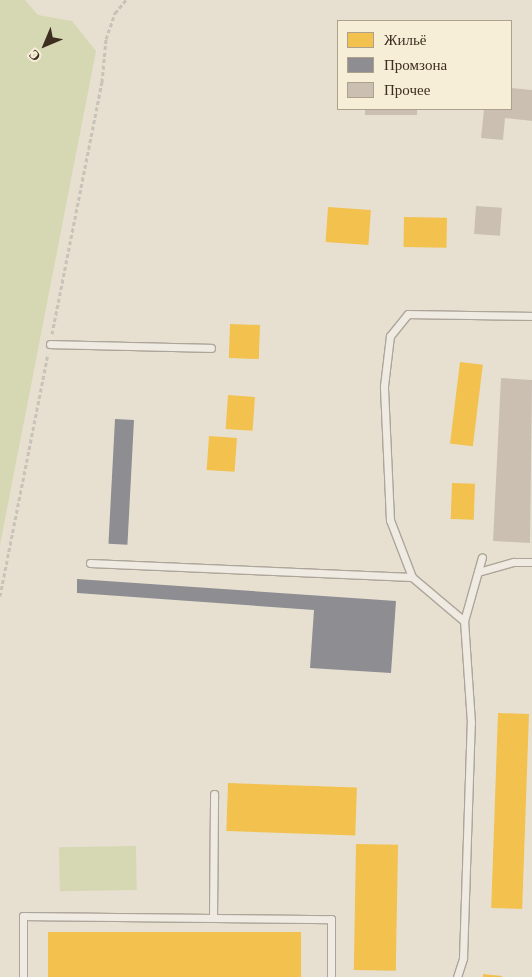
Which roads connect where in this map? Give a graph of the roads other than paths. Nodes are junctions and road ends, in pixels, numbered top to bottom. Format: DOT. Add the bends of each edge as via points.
graph roads {
  1 [pos="532,316"];
  2 [pos="50,344"];
  3 [pos="211,348"];
  4 [pos="482,557"];
  5 [pos="532,562"];
  6 [pos="90,563"];
  7 [pos="478,572"];
  8 [pos="412,577"];
  9 [pos="464,621"];
  10 [pos="214,794"];
  11 [pos="213,918"];
  12 [pos="23,977"];
  13 [pos="330,977"];
  14 [pos="457,977"];
  1 -- 8 [label="lane" via="408,314 390,336 384,386 390,520"];
  2 -- 3 [label="lane"];
  4 -- 7 [label="lane"];
  5 -- 7 [label="lane" via="514,562"];
  6 -- 8 [label="lane"];
  7 -- 9 [label="lane"];
  8 -- 9 [label="lane"];
  9 -- 14 [label="lane" via="471,723 463,958"];
  10 -- 11 [label="lane"];
  11 -- 12 [label="lane" via="23,916"];
  11 -- 13 [label="lane" via="331,919"];
}
